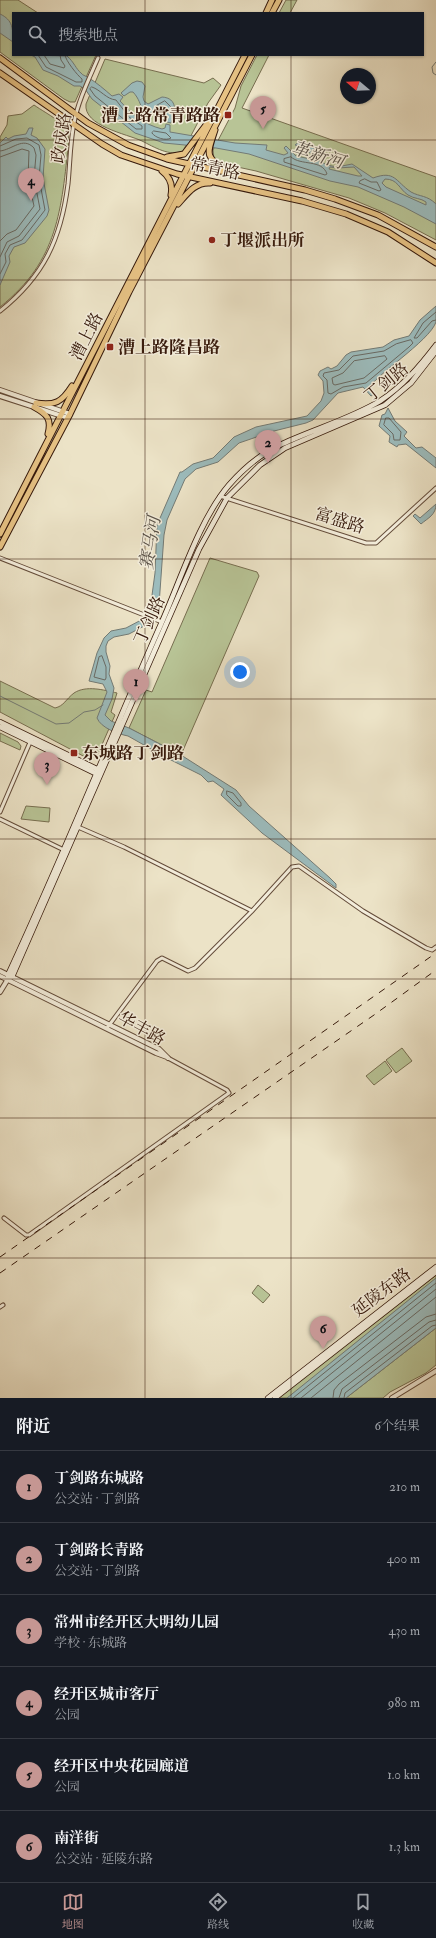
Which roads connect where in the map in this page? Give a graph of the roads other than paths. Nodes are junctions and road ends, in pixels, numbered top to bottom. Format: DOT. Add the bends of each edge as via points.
graph roads {
  1 [pos="272,0"];
  2 [pos="279,0"];
  3 [pos="266,12"];
  4 [pos="273,12"];
  5 [pos="244,56"];
  6 [pos="251,56"];
  7 [pos="0,58"];
  8 [pos="98,58"];
  9 [pos="0,73"];
  10 [pos="217,110"];
  11 [pos="76,114"];
  12 [pos="73,124"];
  13 [pos="209,136"];
  14 [pos="205,150"];
  15 [pos="154,156"];
  16 [pos="188,164"];
  17 [pos="194,166"];
  18 [pos="152,167"];
  19 [pos="232,174"];
  20 [pos="183,175"];
  21 [pos="190,176"];
  22 [pos="228,184"];
  23 [pos="168,204"];
  24 [pos="172,211"];
  25 [pos="436,247"];
  26 [pos="436,263"];
  27 [pos="0,311"];
  28 [pos="436,345"];
  29 [pos="436,351"];
  30 [pos="86,365"];
  31 [pos="0,390"];
  32 [pos="0,396"];
  33 [pos="35,405"];
  34 [pos="61,414"];
  35 [pos="69,416"];
  36 [pos="41,453"];
  37 [pos="436,488"];
  38 [pos="220,496"];
  39 [pos="227,498"];
  40 [pos="0,534"];
  41 [pos="0,547"];
  42 [pos="0,558"];
  43 [pos="164,623"];
  44 [pos="0,722"];
  45 [pos="0,727"];
  46 [pos="32,738"];
  47 [pos="30,743"];
  48 [pos="99,773"];
  49 [pos="0,812"];
  50 [pos="0,819"];
  51 [pos="78,827"];
  52 [pos="64,850"];
  53 [pos="252,911"];
  54 [pos="436,947"];
  55 [pos="0,971"];
  56 [pos="0,976"];
  57 [pos="9,977"];
  58 [pos="0,992"];
  59 [pos="108,1026"];
  60 [pos="168,1058"];
  61 [pos="4,1218"];
  62 [pos="436,1267"];
  63 [pos="436,1272"];
  64 [pos="436,1371"];
  65 [pos="268,1398"];
  66 [pos="275,1398"];
  67 [pos="392,1398"];
  1 -- 3 [label="main road"];
  2 -- 4 [label="main road"];
  5 -- 10 [label="main road"];
  6 -- 13 [label="main road"];
  7 -- 11 [label="main road, 常青路"];
  8 -- 11 [label="street, 政成路"];
  9 -- 12 [label="main road, 常青路"];
  10 -- 13 [label="main road"];
  10 -- 15 [label="main road" via="184,154 177,157"];
  11 -- 12 [label="street, 政成路"];
  11 -- 15 [label="main road, 常青路" via="109,135"];
  12 -- 18 [label="main road, 常青路" via="121,154"];
  12 -- 27 [label="street, 政成路" via="65,206 56,240 41,269 28,286"];
  13 -- 14 [label="main road, 漕上路"];
  13 -- 16 [label="main road, 漕上路"];
  14 -- 17 [label="main road, 漕上路"];
  14 -- 19 [label="main road" via="215,164"];
  15 -- 16 [label="main road, 常青路"];
  16 -- 17 [label="main road, 常青路"];
  16 -- 20 [label="main road, 漕上路"];
  17 -- 19 [label="main road, 常青路"];
  17 -- 21 [label="main road, 漕上路"];
  18 -- 20 [label="main road, 常青路"];
  18 -- 23 [label="main road" via="168,177 171,184"];
  19 -- 25 [label="main road, 常青路" via="305,190 361,208"];
  20 -- 21 [label="main road, 常青路"];
  20 -- 23 [label="main road, 漕上路"];
  21 -- 22 [label="main road, 常青路"];
  21 -- 24 [label="main road, 漕上路"];
  22 -- 24 [label="main road" via="198,185 191,189"];
  22 -- 26 [label="main road, 常青路" via="346,214 388,232"];
  23 -- 30 [label="main road, 漕上路"];
  24 -- 35 [label="main road, 漕上路" via="129,292"];
  28 -- 38 [label="main road, 丁剑路" via="417,369 382,400 280,444 254,462"];
  29 -- 39 [label="main road, 丁剑路" via="411,383 385,405 285,448 260,465"];
  30 -- 33 [label="main road" via="69,392 60,401"];
  30 -- 34 [label="main road, 漕上路"];
  31 -- 33 [label="street"];
  32 -- 33 [label="street"];
  33 -- 34 [label="street"];
  33 -- 36 [label="main road" via="48,417 50,426"];
  34 -- 35 [label="street"];
  34 -- 36 [label="main road, 漕上路"];
  35 -- 41 [label="main road, 漕上路"];
  36 -- 40 [label="main road, 漕上路"];
  37 -- 39 [label="street, 富盛路" via="376,543 366,543"];
  38 -- 39 [label="street, 富盛路"];
  38 -- 43 [label="main road, 丁剑路" via="203,528"];
  39 -- 43 [label="main road, 丁剑路" via="198,549"];
  42 -- 43 [label="street"];
  43 -- 48 [label="main road, 丁剑路"];
  44 -- 46 [label="main road"];
  45 -- 47 [label="main road"];
  46 -- 47 [label="street"];
  46 -- 48 [label="main road"];
  47 -- 48 [label="main road"];
  47 -- 49 [label="street"];
  48 -- 51 [label="main road, 丁剑路"];
  48 -- 52 [label="main road, 丁剑路"];
  50 -- 52 [label="street"];
  51 -- 53 [label="street"];
  51 -- 57 [label="main road, 丁剑路"];
  52 -- 57 [label="main road, 丁剑路"];
  53 -- 54 [label="street" via="292,867 299,866 363,911 432,950"];
  53 -- 59 [label="street" via="195,968 188,971 162,958 157,961"];
  55 -- 57 [label="street, 华丰路"];
  56 -- 57 [label="street, 华丰路"];
  57 -- 58 [label="street, 丁剑路"];
  57 -- 59 [label="street, 华丰路"];
  59 -- 60 [label="street, 华丰路"];
  60 -- 61 [label="street" via="229,1093 29,1235"];
  62 -- 65 [label="main road, 延陵东路"];
  63 -- 66 [label="main road, 延陵东路"];
  64 -- 67 [label="street"];
}
